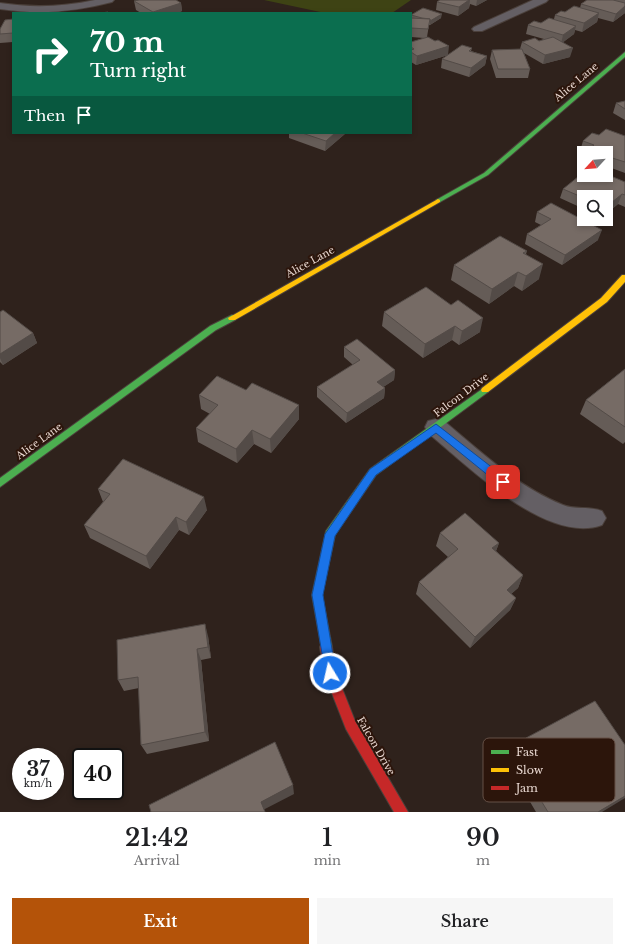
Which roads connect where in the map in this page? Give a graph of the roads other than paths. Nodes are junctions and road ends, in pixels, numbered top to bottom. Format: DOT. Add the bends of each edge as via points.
graph roads {
  1 [pos="108,0"];
  2 [pos="542,0"];
  3 [pos="0,6"];
  4 [pos="478,29"];
  5 [pos="625,54"];
  6 [pos="625,277"];
  7 [pos="436,428"];
  8 [pos="0,483"];
  9 [pos="594,518"];
  10 [pos="401,812"];
  1 -- 3 [label="street" via="57,10"];
  2 -- 4 [label="street"];
  5 -- 8 [label="street, Alice Lane" via="486,174 213,328"];
  6 -- 7 [label="street, Falcon Drive" via="604,300"];
  7 -- 9 [label="street" via="514,491 562,516"];
  7 -- 10 [label="street, Falcon Drive" via="373,472 330,534 317,595 330,673 350,725"];
}
